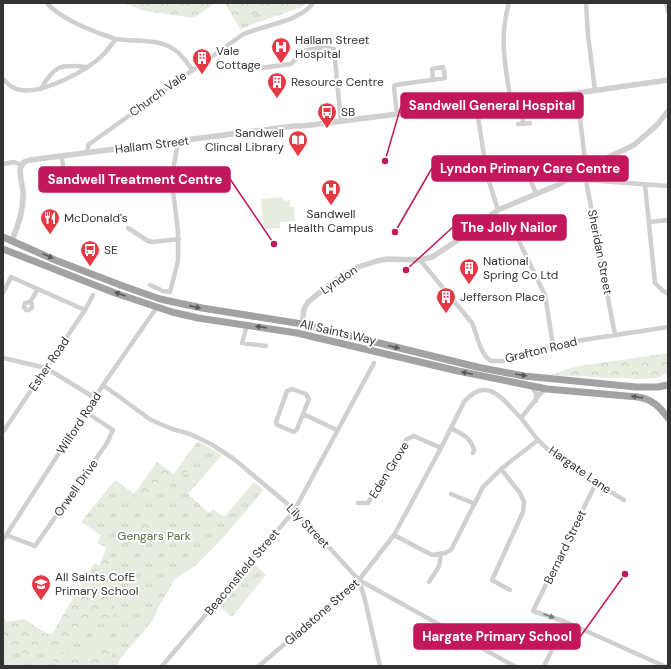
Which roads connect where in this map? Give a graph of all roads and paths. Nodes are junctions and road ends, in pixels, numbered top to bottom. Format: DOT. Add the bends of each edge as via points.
graph roads {
  1 [pos="47,3"];
  2 [pos="313,3"];
  3 [pos="509,3"];
  4 [pos="586,3"];
  5 [pos="666,3"];
  6 [pos="668,12"];
  7 [pos="116,39"];
  8 [pos="86,67"];
  9 [pos="192,69"];
  10 [pos="253,69"];
  11 [pos="433,79"];
  12 [pos="3,80"];
  13 [pos="668,80"];
  14 [pos="41,89"];
  15 [pos="595,90"];
  16 [pos="577,93"];
  17 [pos="521,100"];
  18 [pos="511,101"];
  19 [pos="476,104"];
  20 [pos="668,111"];
  21 [pos="397,115"];
  22 [pos="342,122"];
  23 [pos="530,123"];
  24 [pos="178,142"];
  25 [pos="88,153"];
  26 [pos="62,157"];
  27 [pos="3,164"];
  28 [pos="22,165"];
  29 [pos="524,166"];
  30 [pos="584,169"];
  31 [pos="568,180"];
  32 [pos="586,180"];
  33 [pos="645,185"];
  34 [pos="668,186"];
  35 [pos="49,188"];
  36 [pos="536,193"];
  37 [pos="498,210"];
  38 [pos="668,220"];
  39 [pos="649,222"];
  40 [pos="128,228"];
  41 [pos="517,236"];
  42 [pos="3,237"];
  43 [pos="179,239"];
  44 [pos="12,240"];
  45 [pos="5,250"];
  46 [pos="420,260"];
  47 [pos="150,285"];
  48 [pos="38,288"];
  49 [pos="668,293"];
  50 [pos="3,294"];
  51 [pos="93,295"];
  52 [pos="160,299"];
  53 [pos="30,302"];
  54 [pos="157,307"];
  55 [pos="85,310"];
  56 [pos="302,324"];
  57 [pos="247,325"];
  58 [pos="668,327"];
  59 [pos="300,334"];
  60 [pos="615,335"];
  61 [pos="266,346"];
  62 [pos="553,346"];
  63 [pos="3,358"];
  64 [pos="374,363"];
  65 [pos="46,368"];
  66 [pos="668,384"];
  67 [pos="103,385"];
  68 [pos="531,386"];
  69 [pos="547,389"];
  70 [pos="95,398"];
  71 [pos="536,401"];
  72 [pos="86,412"];
  73 [pos="303,414"];
  74 [pos="521,418"];
  75 [pos="668,418"];
  76 [pos="450,428"];
  77 [pos="337,430"];
  78 [pos="3,431"];
  79 [pos="538,440"];
  80 [pos="441,448"];
  81 [pos="473,453"];
  82 [pos="501,469"];
  83 [pos="596,483"];
  84 [pos="451,494"];
  85 [pos="624,500"];
  86 [pos="358,503"];
  87 [pos="475,504"];
  88 [pos="294,511"];
  89 [pos="6,535"];
  90 [pos="394,535"];
  91 [pos="3,540"];
  92 [pos="440,554"];
  93 [pos="359,580"];
  94 [pos="428,582"];
  95 [pos="510,590"];
  96 [pos="566,622"];
  97 [pos="162,666"];
  98 [pos="259,666"];
  99 [pos="380,666"];
  100 [pos="514,666"];
  101 [pos="544,666"];
  102 [pos="664,666"];
  1 -- 7 [label="street" via="52,10 93,32"];
  2 -- 9 [label="street, Church Vale" via="300,14 242,35"];
  3 -- 18 [label="street" via="503,38"];
  4 -- 15 [label="street"];
  5 -- 6 [label="street"];
  7 -- 8 [label="street" via="104,55"];
  7 -- 9 [label="street" via="166,45 181,56"];
  8 -- 14 [label="street" via="60,83"];
  8 -- 14 [label="street" via="59,67 49,74"];
  9 -- 25 [label="street, Church Vale" via="88,145"];
  10 -- 22 [label="street" via="291,64 303,51 334,49"];
  11 -- 21 [label="street" via="395,85"];
  12 -- 14 [label="street" via="11,87 22,90"];
  13 -- 15 [label="street, Hallam Street"];
  15 -- 16 [label="street, Hallam Street"];
  16 -- 17 [label="street, Hallam Street"];
  16 -- 30 [label="street, Sheridan Street"];
  17 -- 18 [label="street, Hallam Street"];
  17 -- 23 [label="street" via="521,124"];
  18 -- 19 [label="street, Hallam Street"];
  19 -- 21 [label="street, Hallam Street"];
  19 -- 37 [label="street" via="487,175"];
  20 -- 30 [label="street, Lyndon" via="657,125 634,145"];
  21 -- 22 [label="street, Hallam Street"];
  22 -- 24 [label="street, Hallam Street"];
  24 -- 25 [label="street, Hallam Street"];
  24 -- 43 [label="street" via="173,170 173,190"];
  25 -- 26 [label="street"];
  26 -- 28 [label="street" via="30,160"];
  26 -- 35 [label="street" via="62,182"];
  27 -- 28 [label="street" via="14,162"];
  28 -- 44 [label="street" via="22,209 18,228"];
  29 -- 36 [label="street"];
  30 -- 31 [label="street, Lyndon"];
  30 -- 32 [label="street, Sheridan Street"];
  31 -- 32 [label="street"];
  31 -- 36 [label="street, Lyndon"];
  32 -- 33 [label="street"];
  32 -- 60 [label="street, Sheridan Street"];
  33 -- 34 [label="street"];
  33 -- 39 [label="street"];
  36 -- 37 [label="street, Lyndon"];
  37 -- 46 [label="street, Lyndon" via="432,257"];
  38 -- 39 [label="street"];
  39 -- 49 [label="street" via="655,283"];
  40 -- 43 [label="street" via="152,242"];
  41 -- 62 [label="street" via="545,295"];
  42 -- 44 [label="highway, All Saints Way"];
  43 -- 47 [label="street" via="178,262 170,292"];
  44 -- 45 [label="street"];
  44 -- 52 [label="highway, All Saints Way, one-way" via="94,276"];
  54 -- 45 [label="highway, All Saints Way, one-way"];
  46 -- 56 [label="street, Lyndon" via="387,259 358,267 334,281 308,302 304,309"];
  46 -- 62 [label="street, Grafton Road" via="472,323 487,359 495,362"];
  48 -- 50 [label="street" via="11,277"];
  48 -- 53 [label="street"];
  48 -- 55 [label="street"];
  51 -- 55 [label="street, Esher Road"];
  52 -- 54 [label="highway"];
  52 -- 56 [label="highway, All Saints Way, one-way"];
  54 -- 57 [label="highway, All Saints Way" via="198,318"];
  54 -- 67 [label="street, Wilford Road"];
  55 -- 65 [label="street, Esher Road"];
  56 -- 59 [label="highway"];
  56 -- 66 [label="highway, All Saints Way, one-way" via="524,376 636,388"];
  59 -- 57 [label="highway, All Saints Way, one-way"];
  57 -- 61 [label="street" via="242,343"];
  58 -- 60 [label="street, Grafton Road"];
  68 -- 59 [label="highway, All Saints Way, one-way"];
  60 -- 62 [label="street, Grafton Road"];
  63 -- 65 [label="street"];
  64 -- 77 [label="street, Beaconsfield Street"];
  65 -- 70 [label="street"];
  65 -- 78 [label="street, Esher Road"];
  67 -- 70 [label="street, Wilford Road"];
  67 -- 88 [label="street, Lily Street" via="151,420 190,434 234,459"];
  68 -- 69 [label="highway, All Saints Way"];
  68 -- 71 [label="street" via="536,393"];
  69 -- 71 [label="street"];
  75 -- 69 [label="highway, All Saints Way, one-way" via="658,405 644,398"];
  70 -- 72 [label="street, Wilford Road"];
  71 -- 74 [label="street"];
  72 -- 89 [label="street, Wilford Road"];
  72 -- 89 [label="street, Orwell Drive" via="113,430 107,443 35,546"];
  73 -- 73 [label="street" via="309,399 306,394 292,389 287,391 277,425 294,432"];
  73 -- 77 [label="street"];
  74 -- 76 [label="street, Gladstone Street" via="496,392 481,390 468,397"];
  74 -- 79 [label="street, Hargate Lane"];
  76 -- 80 [label="street, Gladstone Street"];
  76 -- 81 [label="street" via="472,442"];
  77 -- 88 [label="street, Beaconsfield Street"];
  79 -- 82 [label="street"];
  79 -- 83 [label="street, Hargate Lane"];
  80 -- 86 [label="street, Eden Grove" via="414,436 407,439 368,504"];
  80 -- 90 [label="street, Gladstone Street"];
  82 -- 87 [label="street" via="483,487"];
  82 -- 95 [label="street" via="524,502 523,512 492,580"];
  83 -- 85 [label="street, Hargate Lane"];
  83 -- 96 [label="street, Bernard Street, one-way" via="534,611"];
  84 -- 87 [label="street"];
  87 -- 92 [label="street" via="451,550"];
  88 -- 93 [label="street, Lily Street"];
  88 -- 97 [label="street, Beaconsfield Street"];
  89 -- 91 [label="street, Wilford Road"];
  90 -- 92 [label="street" via="432,555"];
  90 -- 93 [label="street, Gladstone Street"];
  92 -- 94 [label="street" via="441,561"];
  93 -- 98 [label="street, Gladstone Street"];
  93 -- 99 [label="street"];
  93 -- 100 [label="street, Lily Street"];
  96 -- 101 [label="street"];
  96 -- 102 [label="street"];
}
